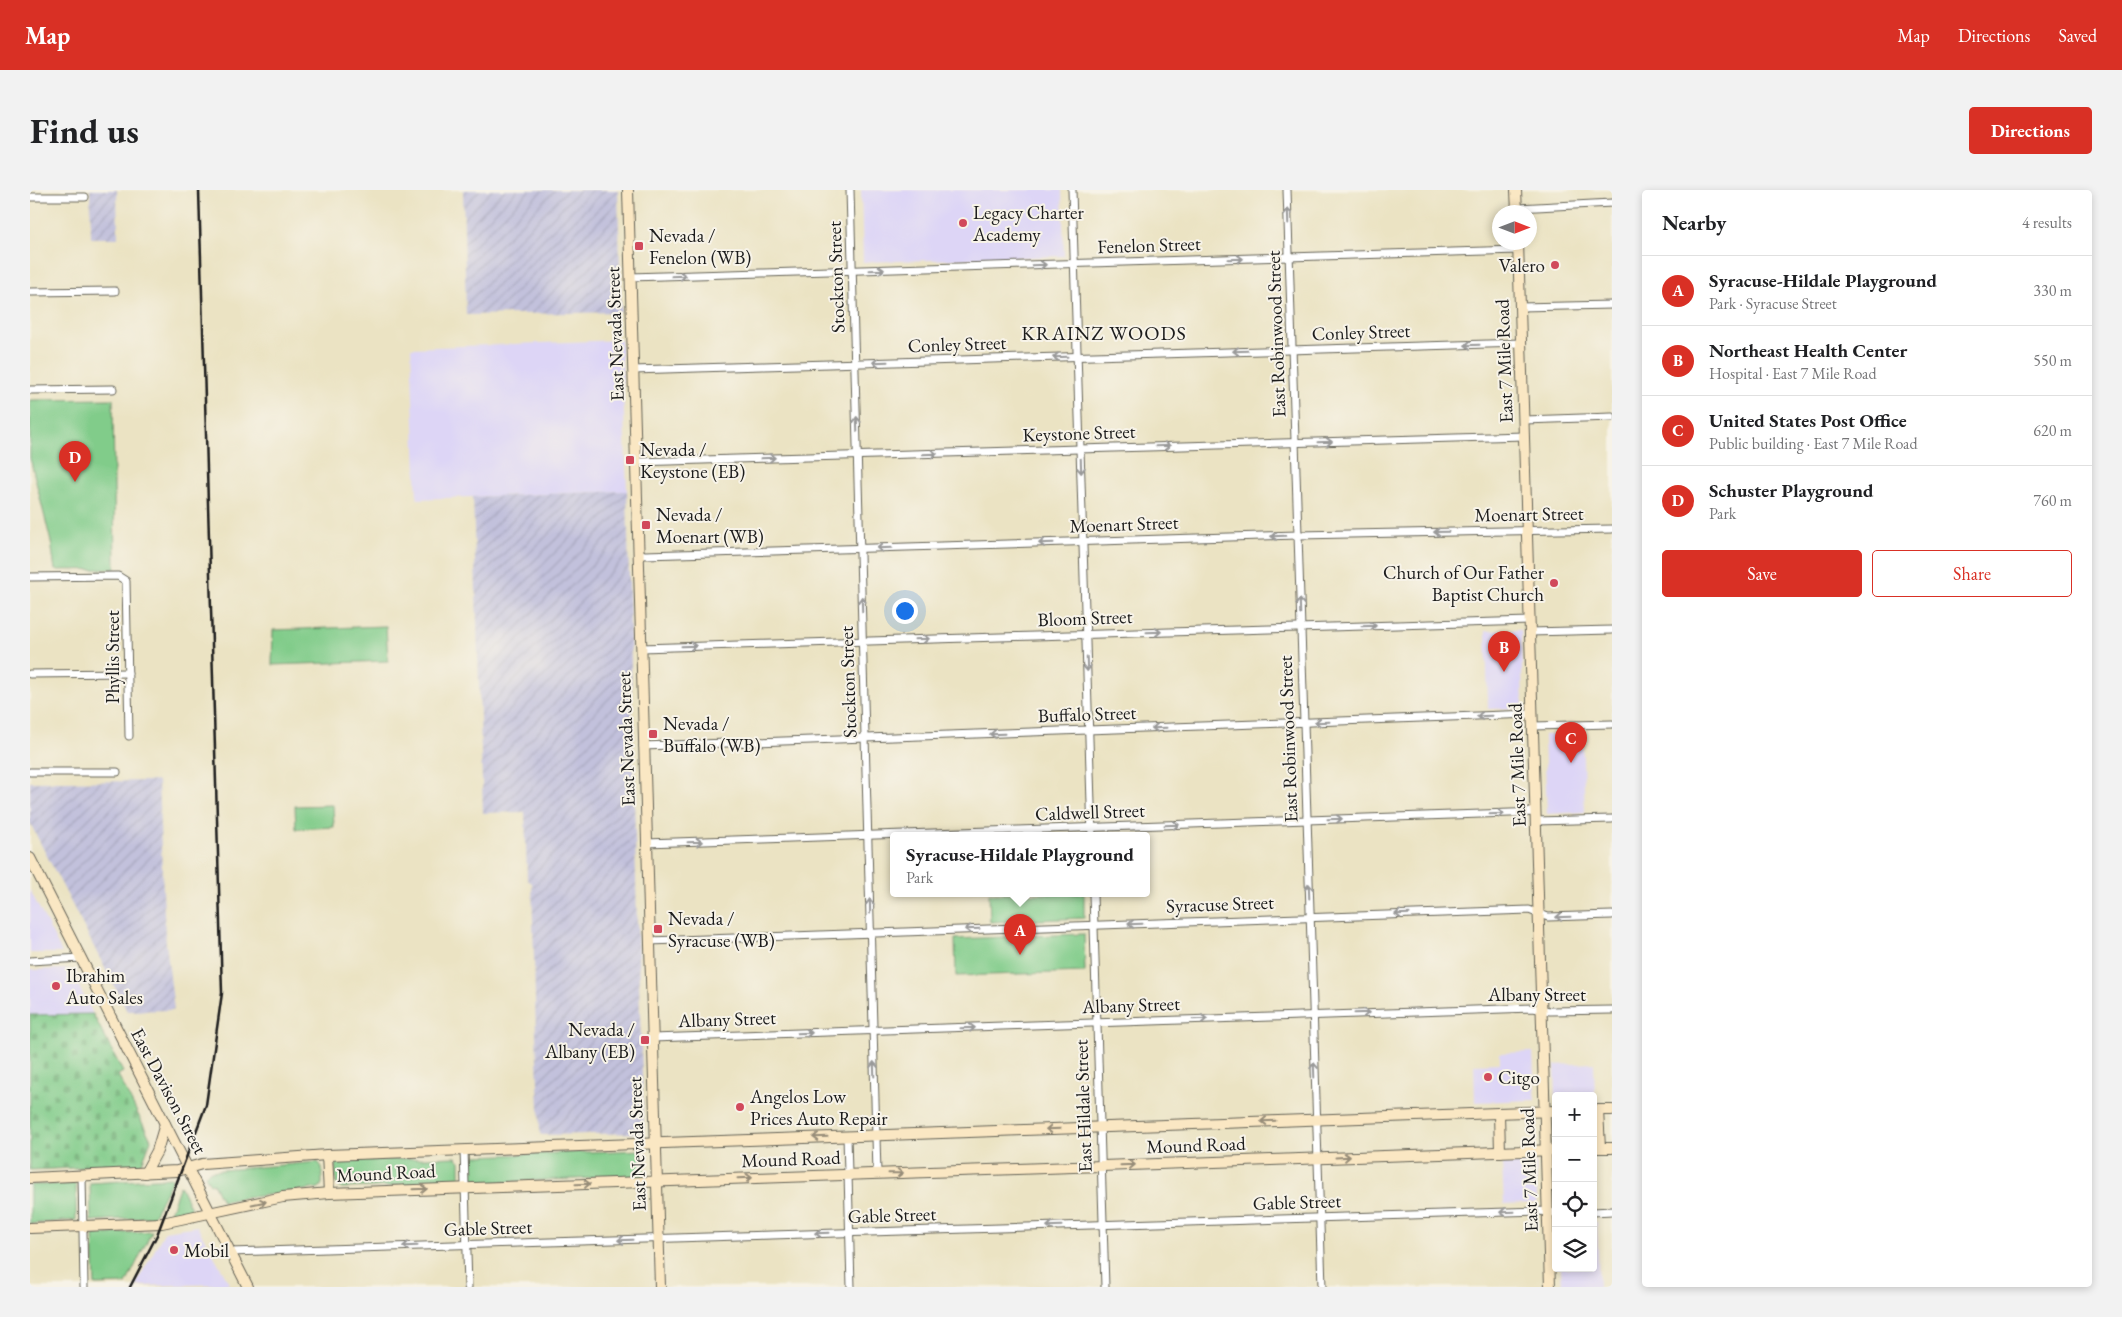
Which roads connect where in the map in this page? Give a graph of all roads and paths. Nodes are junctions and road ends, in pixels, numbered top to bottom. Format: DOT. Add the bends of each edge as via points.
graph roads {
  1 [pos="628,190"];
  2 [pos="850,190"];
  3 [pos="1072,190"];
  4 [pos="1287,190"];
  5 [pos="1516,190"];
  6 [pos="30,197"];
  7 [pos="85,197"];
  8 [pos="1612,203"];
  9 [pos="1517,205"];
  10 [pos="1537,209"];
  11 [pos="1492,247"];
  12 [pos="1518,250"];
  13 [pos="1289,257"];
  14 [pos="1075,264"];
  15 [pos="852,270"];
  16 [pos="630,277"];
  17 [pos="115,291"];
  18 [pos="30,292"];
  19 [pos="1612,305"];
  20 [pos="1520,307"];
  21 [pos="1521,343"];
  22 [pos="1292,350"];
  23 [pos="1078,356"];
  24 [pos="855,363"];
  25 [pos="633,370"];
  26 [pos="113,389"];
  27 [pos="30,390"];
  28 [pos="1612,417"];
  29 [pos="1524,420"];
  30 [pos="1524,436"];
  31 [pos="1296,443"];
  32 [pos="1080,449"];
  33 [pos="858,456"];
  34 [pos="636,462"];
  35 [pos="1612,529"];
  36 [pos="1526,531"];
  37 [pos="1298,535"];
  38 [pos="1083,542"];
  39 [pos="860,548"];
  40 [pos="638,552"];
  41 [pos="30,577"];
  42 [pos="1530,621"];
  43 [pos="1301,628"];
  44 [pos="1612,630"];
  45 [pos="1530,632"];
  46 [pos="1086,634"];
  47 [pos="863,641"];
  48 [pos="641,648"];
  49 [pos="128,673"];
  50 [pos="30,674"];
  51 [pos="1533,714"];
  52 [pos="1304,723"];
  53 [pos="1612,724"];
  54 [pos="1533,726"];
  55 [pos="1089,730"];
  56 [pos="130,736"];
  57 [pos="866,738"];
  58 [pos="643,746"];
  59 [pos="30,772"];
  60 [pos="117,772"];
  61 [pos="1536,817"];
  62 [pos="1612,819"];
  63 [pos="1307,820"];
  64 [pos="1092,828"];
  65 [pos="980,832"];
  66 [pos="1092,832"];
  67 [pos="890,835"];
  68 [pos="868,836"];
  69 [pos="646,843"];
  70 [pos="31,861"];
  71 [pos="1093,897"];
  72 [pos="1540,914"];
  73 [pos="1612,915"];
  74 [pos="1310,918"];
  75 [pos="1094,925"];
  76 [pos="871,933"];
  77 [pos="649,941"];
  78 [pos="80,958"];
  79 [pos="30,961"];
  80 [pos="1542,1009"];
  81 [pos="1612,1010"];
  82 [pos="1312,1015"];
  83 [pos="1097,1023"];
  84 [pos="873,1031"];
  85 [pos="652,1038"];
  86 [pos="1597,1110"];
  87 [pos="1612,1110"];
  88 [pos="1550,1111"];
  89 [pos="1499,1113"];
  90 [pos="1316,1119"];
  91 [pos="165,1124"];
  92 [pos="1100,1127"];
  93 [pos="876,1135"];
  94 [pos="847,1136"];
  95 [pos="655,1142"];
  96 [pos="1597,1148"];
  97 [pos="1612,1148"];
  98 [pos="464,1150"];
  99 [pos="1551,1150"];
  100 [pos="1500,1152"];
  101 [pos="327,1155"];
  102 [pos="1318,1159"];
  103 [pos="1102,1166"];
  104 [pos="190,1168"];
  105 [pos="145,1173"];
  106 [pos="847,1174"];
  107 [pos="877,1174"];
  108 [pos="82,1176"];
  109 [pos="30,1178"];
  110 [pos="656,1181"];
  111 [pos="466,1187"];
  112 [pos="329,1193"];
  113 [pos="1612,1211"];
  114 [pos="1552,1212"];
  115 [pos="1597,1212"];
  116 [pos="211,1213"];
  117 [pos="1320,1218"];
  118 [pos="1103,1224"];
  119 [pos="83,1226"];
  120 [pos="30,1228"];
  121 [pos="850,1232"];
  122 [pos="658,1239"];
  123 [pos="467,1244"];
  124 [pos="230,1252"];
  125 [pos="84,1287"];
  126 [pos="248,1287"];
  127 [pos="468,1287"];
  128 [pos="660,1287"];
  129 [pos="851,1287"];
  130 [pos="1105,1287"];
  131 [pos="1322,1287"];
  132 [pos="1550,1287"];
  1 -- 16 [label="main road, East Nevada Street"];
  2 -- 15 [label="street, Stockton Street"];
  3 -- 14 [label="street"];
  13 -- 4 [label="street, East Robinwood Street, one-way"];
  5 -- 9 [label="main road"];
  6 -- 7 [label="street"];
  8 -- 10 [label="street"];
  11 -- 13 [label="street, Fenelon Street"];
  12 -- 20 [label="main road, East 7 Mile Road"];
  14 -- 13 [label="street, Fenelon Street, one-way"];
  13 -- 22 [label="street, East Robinwood Street"];
  15 -- 14 [label="street, Fenelon Street, one-way"];
  14 -- 23 [label="street"];
  16 -- 15 [label="street, Fenelon Street, one-way"];
  15 -- 24 [label="street, Stockton Street"];
  16 -- 25 [label="main road, East Nevada Street"];
  17 -- 18 [label="street"];
  19 -- 20 [label="street"];
  20 -- 21 [label="main road, East 7 Mile Road"];
  21 -- 22 [label="street, Conley Street, one-way"];
  21 -- 29 [label="main road, East 7 Mile Road"];
  22 -- 23 [label="street, Conley Street, one-way"];
  22 -- 31 [label="street, East Robinwood Street"];
  23 -- 24 [label="street, Conley Street, one-way"];
  23 -- 32 [label="street"];
  24 -- 25 [label="street, Conley Street"];
  33 -- 24 [label="street, Stockton Street, one-way"];
  25 -- 34 [label="main road, East Nevada Street"];
  26 -- 27 [label="street"];
  28 -- 29 [label="street"];
  29 -- 30 [label="main road, East 7 Mile Road"];
  31 -- 30 [label="street, Keystone Street, one-way"];
  30 -- 36 [label="main road, East 7 Mile Road"];
  32 -- 31 [label="street, Keystone Street, one-way"];
  31 -- 37 [label="street, East Robinwood Street"];
  33 -- 32 [label="street, Keystone Street, one-way"];
  32 -- 38 [label="street, one-way"];
  34 -- 33 [label="street, Keystone Street, one-way"];
  33 -- 39 [label="street, Stockton Street"];
  34 -- 40 [label="main road, East Nevada Street"];
  35 -- 36 [label="street, Moenart Street"];
  36 -- 37 [label="street, Moenart Street, one-way"];
  36 -- 42 [label="main road, East 7 Mile Road"];
  37 -- 38 [label="street, Moenart Street, one-way"];
  43 -- 37 [label="street, East Robinwood Street, one-way"];
  38 -- 39 [label="street, Moenart Street, one-way"];
  38 -- 46 [label="street"];
  39 -- 40 [label="street, Moenart Street" via="645,555"];
  47 -- 39 [label="street, Stockton Street, one-way"];
  40 -- 48 [label="main road, East Nevada Street"];
  41 -- 49 [label="street, Phyllis Street" via="118,576 124,579 127,585"];
  43 -- 42 [label="street, Bloom Street, one-way"];
  42 -- 45 [label="main road, East 7 Mile Road"];
  46 -- 43 [label="street, Bloom Street, one-way"];
  43 -- 52 [label="street, East Robinwood Street"];
  44 -- 45 [label="street"];
  45 -- 51 [label="main road, East 7 Mile Road"];
  47 -- 46 [label="street, Bloom Street, one-way"];
  46 -- 55 [label="street, one-way"];
  48 -- 47 [label="street, Bloom Street, one-way"];
  47 -- 57 [label="street, Stockton Street"];
  48 -- 58 [label="main road, East Nevada Street"];
  49 -- 50 [label="street"];
  49 -- 56 [label="street, Phyllis Street"];
  51 -- 52 [label="street, Buffalo Street, one-way"];
  51 -- 54 [label="main road, East 7 Mile Road"];
  52 -- 55 [label="street, Buffalo Street, one-way"];
  52 -- 63 [label="street, East Robinwood Street"];
  53 -- 54 [label="street"];
  54 -- 61 [label="main road, East 7 Mile Road"];
  55 -- 57 [label="street, Buffalo Street, one-way"];
  55 -- 64 [label="street"];
  57 -- 58 [label="street, Buffalo Street"];
  57 -- 68 [label="street, Stockton Street"];
  58 -- 69 [label="main road, East Nevada Street"];
  59 -- 60 [label="street"];
  61 -- 62 [label="street, Caldwell Street"];
  63 -- 61 [label="street, Caldwell Street, one-way"];
  61 -- 72 [label="main road, East 7 Mile Road"];
  64 -- 63 [label="street, Caldwell Street, one-way"];
  74 -- 63 [label="street, East Robinwood Street, one-way"];
  64 -- 65 [label="street, Caldwell Street"];
  64 -- 66 [label="street"];
  67 -- 68 [label="street, Caldwell Street"];
  69 -- 68 [label="street, Caldwell Street, one-way"];
  76 -- 68 [label="street, Stockton Street, one-way"];
  69 -- 77 [label="main road, East Nevada Street"];
  70 -- 78 [label="main road, East Davison Street"];
  71 -- 75 [label="street, East Hildale Street"];
  73 -- 72 [label="street, Syracuse Street, one-way" via="1548,917"];
  72 -- 74 [label="street, Syracuse Street, one-way" via="1529,910"];
  72 -- 80 [label="main road, East 7 Mile Road"];
  74 -- 75 [label="street, Syracuse Street, one-way"];
  74 -- 82 [label="street, East Robinwood Street"];
  75 -- 76 [label="street, Syracuse Street, one-way"];
  75 -- 83 [label="street, East Hildale Street"];
  76 -- 77 [label="street, Syracuse Street"];
  76 -- 84 [label="street, Stockton Street"];
  77 -- 85 [label="main road, East Nevada Street"];
  78 -- 79 [label="street"];
  78 -- 91 [label="main road, East Davison Street"];
  80 -- 81 [label="street, Albany Street"];
  82 -- 80 [label="street, Albany Street, one-way"];
  80 -- 88 [label="main road, East 7 Mile Road"];
  83 -- 82 [label="street, Albany Street, one-way"];
  90 -- 82 [label="street, East Robinwood Street, one-way"];
  84 -- 83 [label="street, Albany Street, one-way"];
  83 -- 92 [label="street, East Hildale Street"];
  85 -- 84 [label="street, Albany Street, one-way"];
  93 -- 84 [label="street, Stockton Street, one-way"];
  85 -- 95 [label="main road, East Nevada Street"];
  86 -- 87 [label="main road"];
  88 -- 89 [label="main road, Mound Road"];
  88 -- 99 [label="main road, East 7 Mile Road"];
  89 -- 90 [label="main road, Mound Road"];
  89 -- 100 [label="main road"];
  90 -- 92 [label="main road, Mound Road, one-way"];
  90 -- 102 [label="street, East Robinwood Street"];
  91 -- 104 [label="main road, East Davison Street"];
  91 -- 105 [label="main road" via="154,1158"];
  92 -- 93 [label="main road, Mound Road, one-way"];
  92 -- 103 [label="street, East Hildale Street"];
  93 -- 94 [label="main road, Mound Road"];
  93 -- 107 [label="street, Stockton Street"];
  94 -- 95 [label="main road, Mound Road, one-way"];
  94 -- 106 [label="street"];
  95 -- 98 [label="main road, Mound Road"];
  95 -- 110 [label="main road, East Nevada Street"];
  96 -- 97 [label="main road"];
  98 -- 101 [label="main road, Mound Road"];
  98 -- 111 [label="street"];
  99 -- 100 [label="main road, Mound Road"];
  99 -- 114 [label="main road, East 7 Mile Road"];
  102 -- 100 [label="main road, Mound Road, one-way"];
  101 -- 104 [label="main road, Mound Road" via="202,1164"];
  101 -- 112 [label="main road"];
  103 -- 102 [label="main road, Mound Road, one-way"];
  102 -- 117 [label="street, East Robinwood Street"];
  107 -- 103 [label="main road, Mound Road, one-way"];
  103 -- 118 [label="street, East Hildale Street"];
  104 -- 105 [label="main road, Mound Road"];
  104 -- 116 [label="main road, East Davison Street"];
  105 -- 108 [label="main road, Mound Road"];
  106 -- 107 [label="main road, Mound Road"];
  110 -- 106 [label="main road, Mound Road, one-way"];
  106 -- 121 [label="street"];
  108 -- 109 [label="main road, Mound Road"];
  108 -- 119 [label="street"];
  111 -- 110 [label="main road, Mound Road, one-way"];
  110 -- 122 [label="main road, East Nevada Street"];
  112 -- 111 [label="main road, Mound Road, one-way"];
  111 -- 123 [label="street"];
  116 -- 112 [label="main road, Mound Road, one-way" via="283,1197"];
  113 -- 115 [label="street"];
  114 -- 117 [label="street, Gable Street, one-way"];
  114 -- 132 [label="main road, East 7 Mile Road"];
  116 -- 119 [label="main road, Mound Road" via="162,1223"];
  116 -- 124 [label="main road, East Davison Street"];
  117 -- 118 [label="street, Gable Street"];
  117 -- 131 [label="street, East Robinwood Street"];
  118 -- 121 [label="street, Gable Street, one-way"];
  118 -- 130 [label="street, East Hildale Street"];
  119 -- 120 [label="main road, Mound Road"];
  119 -- 125 [label="street"];
  121 -- 122 [label="street, Gable Street, one-way"];
  121 -- 129 [label="street"];
  122 -- 123 [label="street, Gable Street, one-way"];
  122 -- 128 [label="main road, East Nevada Street"];
  123 -- 124 [label="street, Gable Street, one-way"];
  123 -- 127 [label="street"];
  124 -- 126 [label="main road, East Davison Street"];
}
